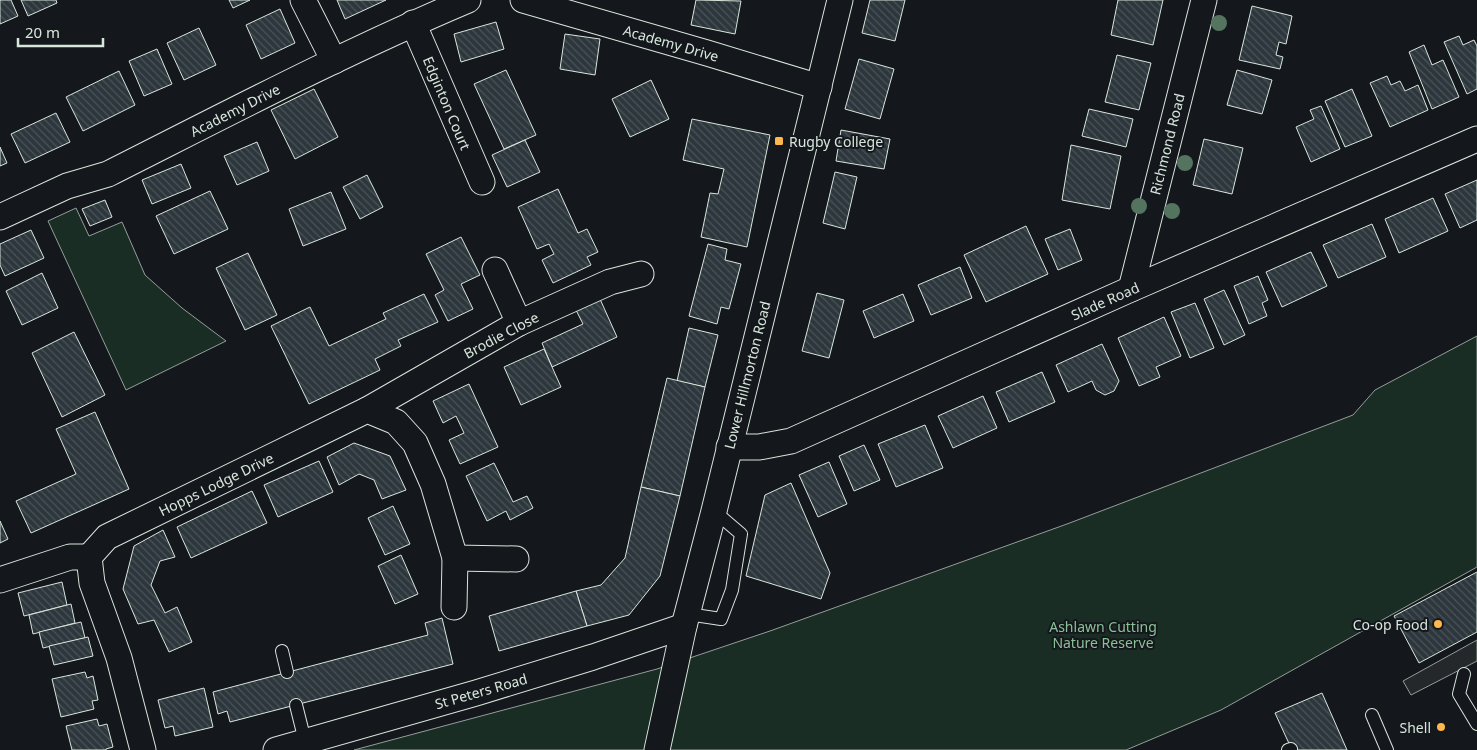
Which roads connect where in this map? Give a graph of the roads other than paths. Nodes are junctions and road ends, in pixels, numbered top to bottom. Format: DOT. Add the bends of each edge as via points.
graph roads {
  1 [pos="303,0"];
  2 [pos="468,0"];
  3 [pos="523,0"];
  4 [pos="840,0"];
  5 [pos="1204,0"];
  6 [pos="413,23"];
  7 [pos="334,61"];
  8 [pos="819,87"];
  9 [pos="1477,139"];
  10 [pos="482,182"];
  11 [pos="0,217"];
  12 [pos="495,270"];
  13 [pos="640,274"];
  14 [pos="1131,289"];
  15 [pos="519,323"];
  16 [pos="367,410"];
  17 [pos="729,447"];
  18 [pos="714,511"];
  19 [pos="89,557"];
  20 [pos="454,558"];
  21 [pos="516,559"];
  22 [pos="0,580"];
  23 [pos="454,607"];
  24 [pos="684,629"];
  25 [pos="282,651"];
  26 [pos="287,672"];
  27 [pos="1464,674"];
  28 [pos="296,705"];
  29 [pos="1372,715"];
  30 [pos="1477,724"];
  31 [pos="305,741"];
  32 [pos="143,750"];
  33 [pos="276,750"];
  34 [pos="657,750"];
  35 [pos="1387,750"];
  1 -- 7 [label="street"];
  2 -- 6 [label="street, Academy Drive"];
  3 -- 8 [label="street, Academy Drive"];
  4 -- 8 [label="street, Lower Hillmorton Road"];
  5 -- 14 [label="street, Richmond Road"];
  6 -- 7 [label="street, Academy Drive"];
  6 -- 10 [label="street, Edginton Court"];
  7 -- 11 [label="street, Academy Drive" via="108,174 67,186"];
  8 -- 17 [label="street, Lower Hillmorton Road"];
  9 -- 14 [label="street, Slade Road"];
  12 -- 15 [label="street"];
  13 -- 15 [label="street, Brodie Close" via="610,282"];
  14 -- 17 [label="street, Slade Road" via="790,440 759,447"];
  15 -- 16 [label="street, Brodie Close"];
  16 -- 19 [label="street, Hopps Lodge Drive" via="107,537"];
  16 -- 20 [label="street" via="396,422 415,443 432,484"];
  17 -- 18 [label="street, Lower Hillmorton Road"];
  18 -- 24 [label="street, Lower Hillmorton Road"];
  18 -- 24 [label="lane" via="741,534 732,590 721,619"];
  19 -- 22 [label="street" via="70,557"];
  19 -- 32 [label="street" via="92,583 119,658"];
  20 -- 21 [label="street"];
  20 -- 23 [label="street"];
  24 -- 31 [label="street, St Peters Road"];
  24 -- 34 [label="street, Lower Hillmorton Road"];
  25 -- 26 [label="lane"];
  27 -- 30 [label="lane" via="1459,694"];
  28 -- 31 [label="lane"];
  29 -- 35 [label="lane"];
  31 -- 33 [label="street, St Peters Road"];
}
